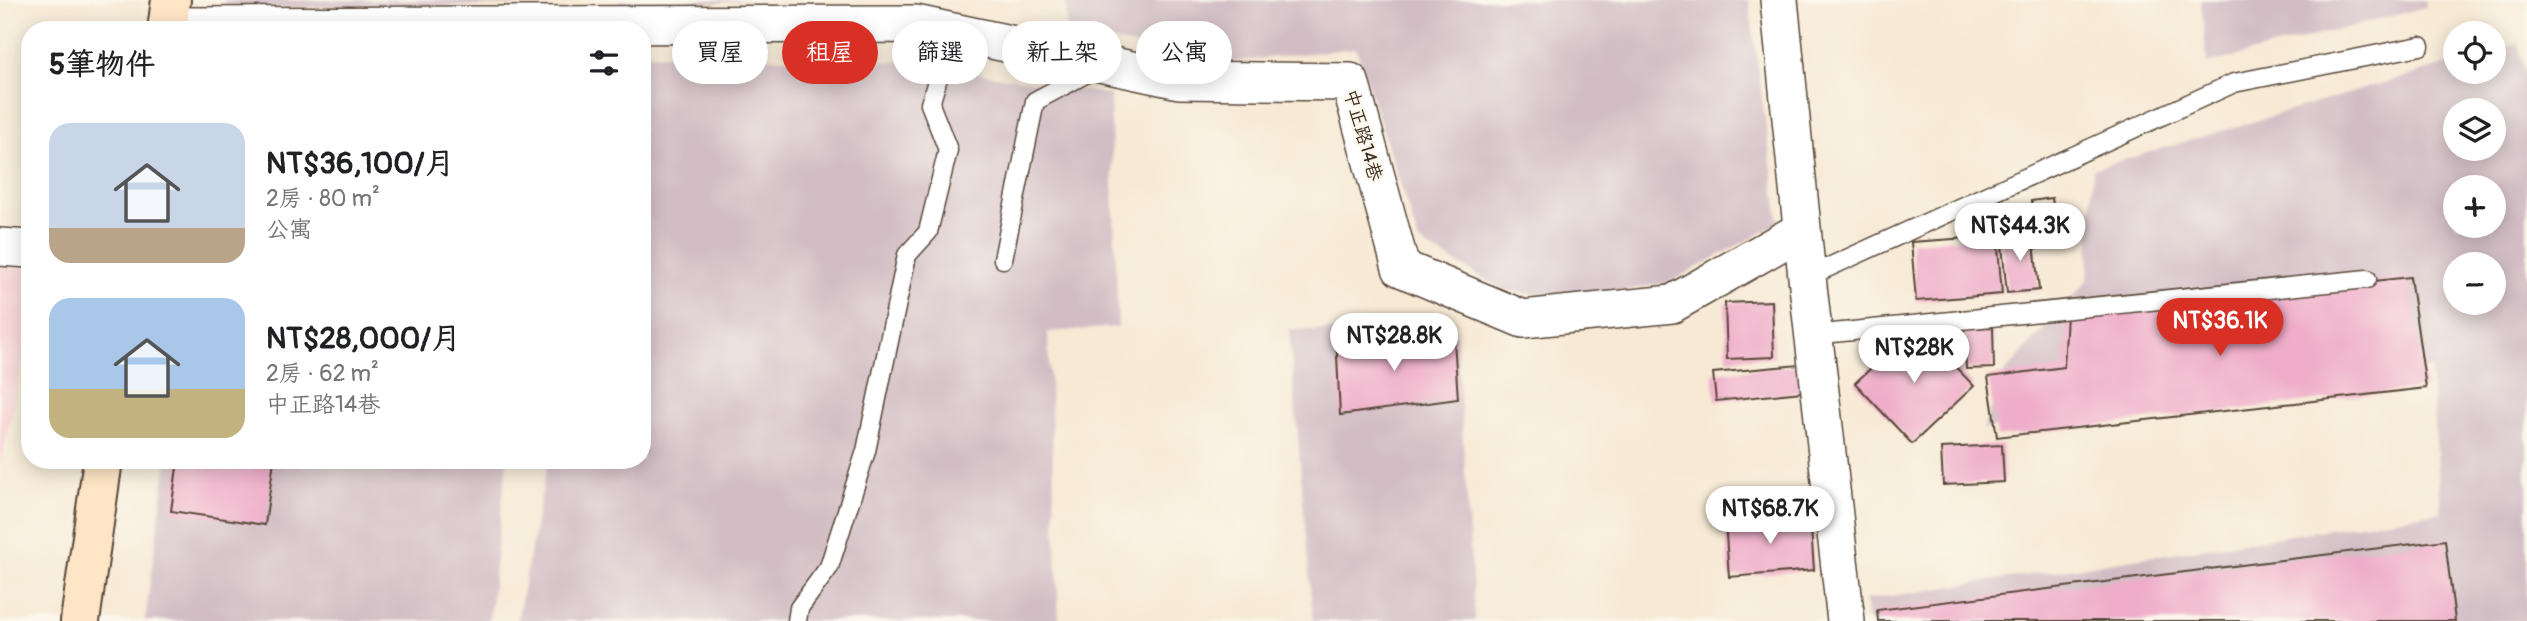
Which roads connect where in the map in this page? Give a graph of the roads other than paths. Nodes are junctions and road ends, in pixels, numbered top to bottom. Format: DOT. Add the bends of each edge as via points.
graph roads {
  1 [pos="1779,0"];
  2 [pos="168,19"];
  3 [pos="897,21"];
  4 [pos="2420,46"];
  5 [pos="1122,68"];
  6 [pos="936,84"];
  7 [pos="1066,84"];
  8 [pos="1802,230"];
  9 [pos="0,247"];
  10 [pos="21,248"];
  11 [pos="1003,259"];
  12 [pos="1807,277"];
  13 [pos="2367,279"];
  14 [pos="1813,335"];
  15 [pos="102,469"];
  16 [pos="80,621"];
  17 [pos="797,621"];
  18 [pos="1846,621"];
  1 -- 8 [label="street"];
  2 -- 3 [label="street, 中正路14巷"];
  4 -- 12 [label="lane" via="2234,83"];
  5 -- 8 [label="street, 中正路14巷" via="1179,80 1350,82 1401,268 1523,319 1672,304"];
  6 -- 17 [label="lane" via="930,104 948,150 928,232 907,255 866,451 829,567 799,608"];
  7 -- 11 [label="lane" via="1035,101"];
  8 -- 12 [label="street"];
  9 -- 10 [label="street"];
  12 -- 14 [label="street"];
  13 -- 14 [label="lane"];
  14 -- 18 [label="street"];
  15 -- 16 [label="main road"];
}
